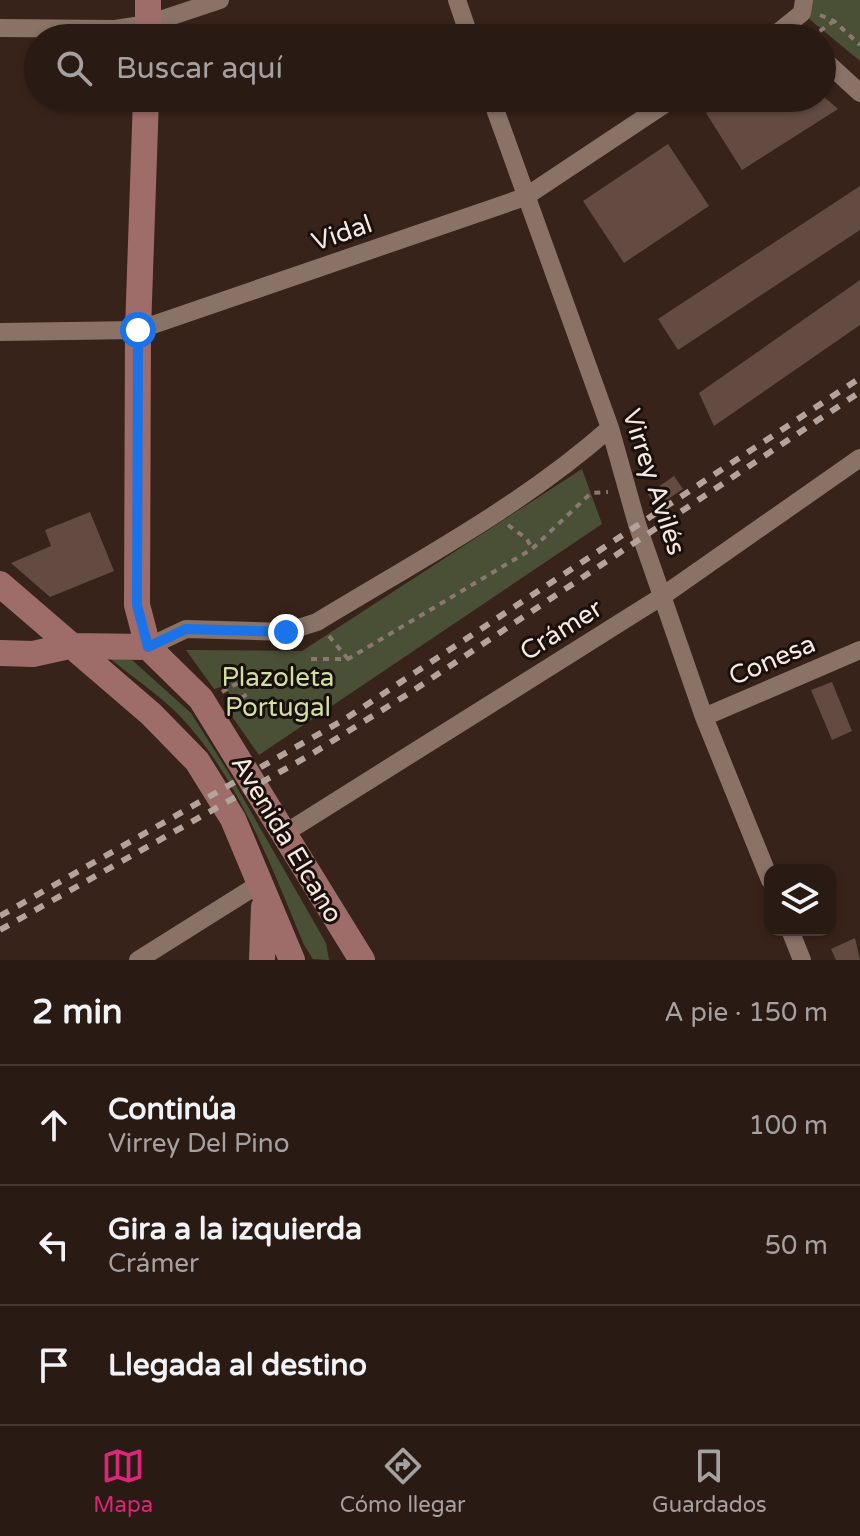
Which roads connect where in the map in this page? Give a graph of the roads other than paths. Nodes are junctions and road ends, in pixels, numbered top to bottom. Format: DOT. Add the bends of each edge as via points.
graph roads {
  1 [pos="220,0"];
  2 [pos="457,0"];
  3 [pos="148,21"];
  4 [pos="465,24"];
  5 [pos="0,28"];
  6 [pos="24,28"];
  7 [pos="836,71"];
  8 [pos="860,93"];
  9 [pos="146,112"];
  10 [pos="496,112"];
  11 [pos="653,112"];
  12 [pos="525,197"];
  13 [pos="138,330"];
  14 [pos="0,332"];
  15 [pos="610,428"];
  16 [pos="860,458"];
  17 [pos="0,584"];
  18 [pos="664,595"];
  19 [pos="69,646"];
  20 [pos="148,647"];
  21 [pos="860,650"];
  22 [pos="0,653"];
  23 [pos="704,717"];
  24 [pos="282,835"];
  25 [pos="764,865"];
  26 [pos="262,892"];
  27 [pos="792,936"];
  28 [pos="354,956"];
  29 [pos="138,960"];
  30 [pos="262,960"];
  31 [pos="292,960"];
  32 [pos="802,960"];
  1 -- 3 [label="street"];
  2 -- 4 [label="street"];
  5 -- 6 [label="street"];
  7 -- 8 [label="street"];
  9 -- 13 [label="main road"];
  10 -- 12 [label="street, Virrey Avilés"];
  11 -- 12 [label="street, Vidal"];
  12 -- 13 [label="street, Vidal"];
  12 -- 15 [label="street, Virrey Avilés"];
  13 -- 14 [label="street, Vidal"];
  13 -- 20 [label="main road" via="137,605"];
  15 -- 18 [label="street, Virrey Avilés"];
  15 -- 20 [label="street" via="508,506 317,622 286,632 186,629"];
  16 -- 18 [label="street, Crámer"];
  17 -- 19 [label="main road, Avenida Elcano"];
  18 -- 23 [label="street, Virrey Avilés"];
  18 -- 24 [label="street, Crámer"];
  19 -- 20 [label="main road"];
  19 -- 22 [label="main road" via="33,654"];
  19 -- 26 [label="main road, Avenida Elcano" via="151,714 197,761 233,819"];
  20 -- 24 [label="main road, Avenida Elcano" via="201,699"];
  21 -- 23 [label="street, Conesa"];
  23 -- 25 [label="street, Virrey Avilés"];
  24 -- 28 [label="main road, Avenida Elcano"];
  26 -- 29 [label="street"];
  26 -- 30 [label="main road"];
  26 -- 31 [label="main road, Avenida Elcano"];
  27 -- 32 [label="street"];
}
